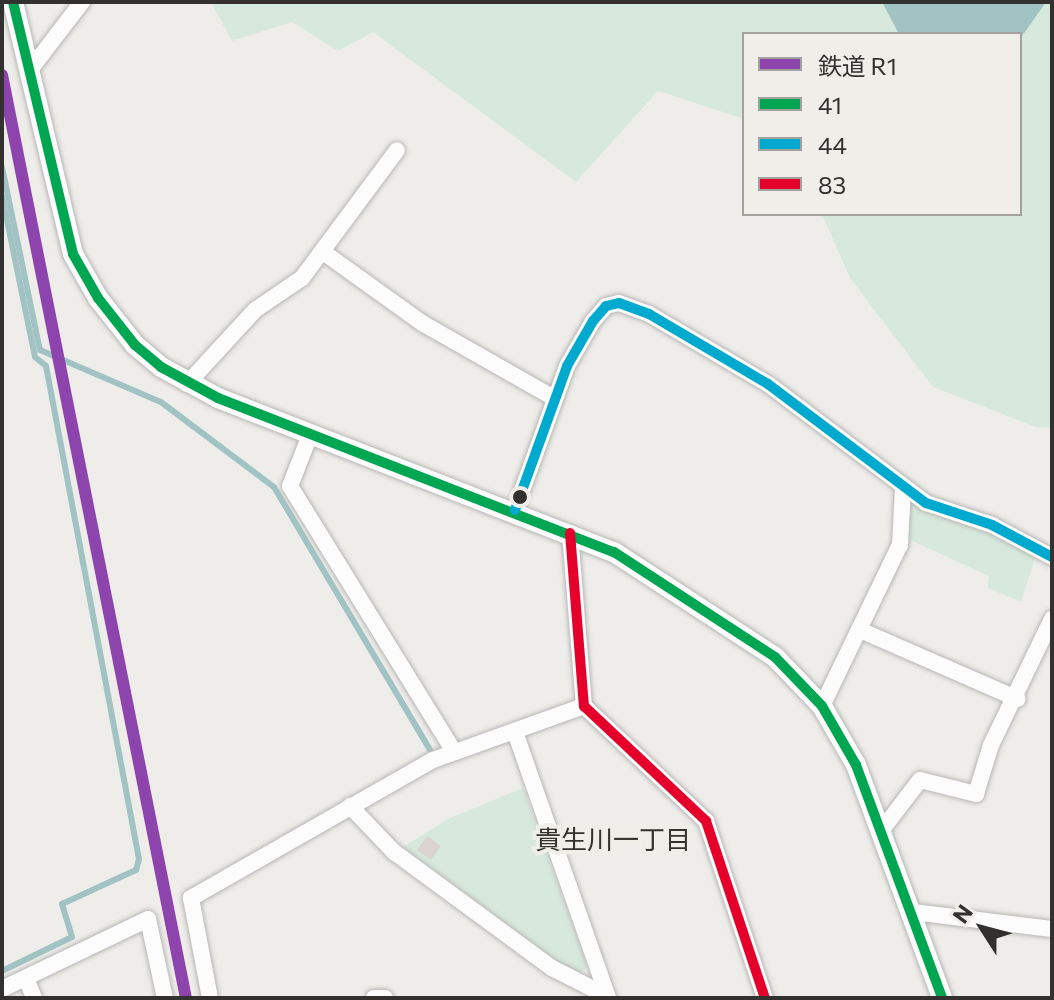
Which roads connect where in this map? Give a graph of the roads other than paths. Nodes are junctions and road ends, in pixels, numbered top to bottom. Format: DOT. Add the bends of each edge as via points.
graph roads {
  1 [pos="13,2"];
  2 [pos="82,2"];
  3 [pos="30,70"];
  4 [pos="397,150"];
  5 [pos="323,252"];
  6 [pos="187,384"];
  7 [pos="552,397"];
  8 [pos="310,435"];
  9 [pos="903,488"];
  10 [pos="515,510"];
  11 [pos="570,533"];
  12 [pos="1052,557"];
  13 [pos="1052,619"];
  14 [pos="860,630"];
  15 [pos="1018,699"];
  16 [pos="584,706"];
  17 [pos="822,706"];
  18 [pos="515,732"];
  19 [pos="454,752"];
  20 [pos="350,806"];
  21 [pos="881,831"];
  22 [pos="913,912"];
  23 [pos="1052,929"];
  24 [pos="26,978"];
  25 [pos="2,989"];
  26 [pos="608,997"];
  27 [pos="34,998"];
  28 [pos="165,998"];
  29 [pos="210,998"];
  30 [pos="374,998"];
  31 [pos="385,998"];
  32 [pos="765,998"];
  33 [pos="942,998"];
  1 -- 3 [label="street"];
  2 -- 3 [label="street"];
  3 -- 6 [label="street" via="58,209 83,275 135,345"];
  4 -- 5 [label="street"];
  5 -- 6 [label="street" via="302,278 255,310"];
  5 -- 7 [label="street" via="422,323"];
  6 -- 8 [label="street"];
  7 -- 9 [label="street" via="593,321 606,306 619,303 657,318 768,384 839,433"];
  7 -- 10 [label="street"];
  8 -- 10 [label="street"];
  8 -- 19 [label="street" via="290,486"];
  9 -- 12 [label="street"];
  9 -- 14 [label="street" via="900,545"];
  10 -- 11 [label="street"];
  11 -- 16 [label="street"];
  11 -- 17 [label="street" via="614,552 706,607 775,657"];
  13 -- 15 [label="street"];
  14 -- 15 [label="street"];
  14 -- 17 [label="street"];
  15 -- 21 [label="street" via="991,745 976,794 920,780"];
  16 -- 18 [label="street"];
  16 -- 32 [label="street" via="706,821"];
  17 -- 21 [label="street" via="856,765"];
  18 -- 19 [label="street"];
  18 -- 26 [label="street"];
  19 -- 20 [label="street"];
  20 -- 26 [label="street" via="394,852 552,968"];
  20 -- 29 [label="street" via="191,898"];
  21 -- 22 [label="street"];
  22 -- 23 [label="street"];
  22 -- 33 [label="street"];
  24 -- 25 [label="street"];
  24 -- 27 [label="street"];
  24 -- 28 [label="street" via="148,919"];
  30 -- 31 [label="street"];
}
